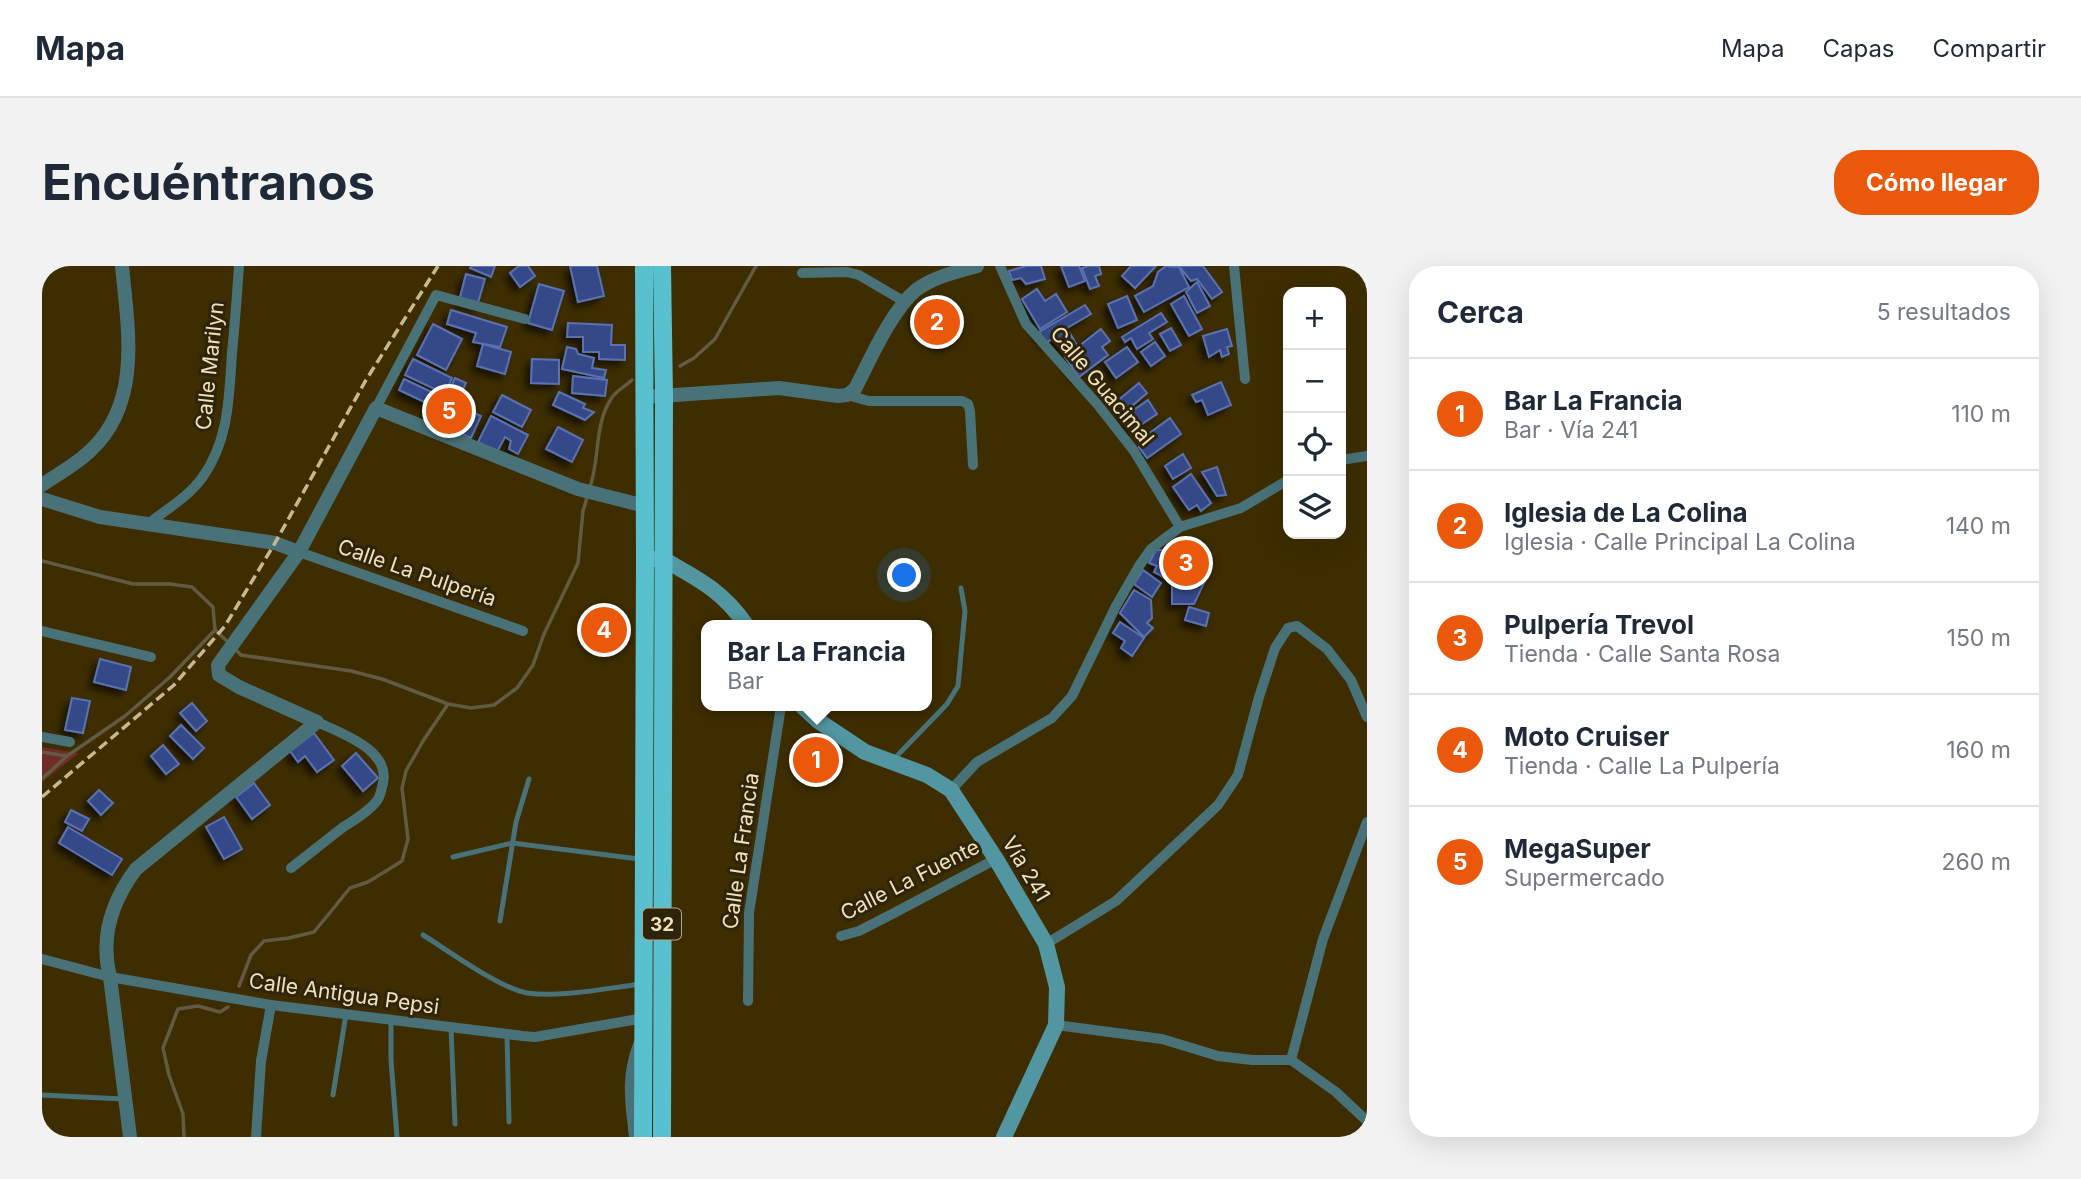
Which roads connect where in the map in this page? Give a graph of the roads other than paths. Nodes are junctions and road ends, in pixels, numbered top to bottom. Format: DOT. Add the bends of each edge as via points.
graph roads {
  1 [pos="122,266"];
  2 [pos="239,266"];
  3 [pos="643,266"];
  4 [pos="662,266"];
  5 [pos="977,266"];
  6 [pos="1000,266"];
  7 [pos="1234,266"];
  8 [pos="802,273"];
  9 [pos="905,302"];
  10 [pos="525,319"];
  11 [pos="1245,379"];
  12 [pos="847,395"];
  13 [pos="664,396"];
  14 [pos="645,397"];
  15 [pos="376,408"];
  16 [pos="1367,456"];
  17 [pos="1346,459"];
  18 [pos="973,465"];
  19 [pos="1283,483"];
  20 [pos="42,485"];
  21 [pos="42,499"];
  22 [pos="645,506"];
  23 [pos="149,523"];
  24 [pos="1180,527"];
  25 [pos="299,552"];
  26 [pos="654,559"];
  27 [pos="961,588"];
  28 [pos="743,620"];
  29 [pos="42,631"];
  30 [pos="523,631"];
  31 [pos="151,657"];
  32 [pos="780,711"];
  33 [pos="807,711"];
  34 [pos="1367,717"];
  35 [pos="317,722"];
  36 [pos="42,737"];
  37 [pos="70,742"];
  38 [pos="891,761"];
  39 [pos="529,779"];
  40 [pos="951,790"];
  41 [pos="1367,822"];
  42 [pos="512,842"];
  43 [pos="453,857"];
  44 [pos="643,859"];
  45 [pos="996,859"];
  46 [pos="291,868"];
  47 [pos="500,922"];
  48 [pos="423,935"];
  49 [pos="841,936"];
  50 [pos="1046,944"];
  51 [pos="42,959"];
  52 [pos="110,977"];
  53 [pos="644,984"];
  54 [pos="748,1001"];
  55 [pos="271,1005"];
  56 [pos="346,1014"];
  57 [pos="391,1020"];
  58 [pos="1056,1025"];
  59 [pos="644,1027"];
  60 [pos="451,1028"];
  61 [pos="507,1035"];
  62 [pos="1290,1060"];
  63 [pos="42,1095"];
  64 [pos="333,1095"];
  65 [pos="125,1100"];
  66 [pos="1367,1121"];
  67 [pos="509,1122"];
  68 [pos="455,1124"];
  69 [pos="130,1137"];
  70 [pos="256,1137"];
  71 [pos="397,1137"];
  72 [pos="636,1137"];
  73 [pos="643,1137"];
  74 [pos="662,1137"];
  75 [pos="1004,1137"];
  1 -- 20 [label="street" via="129,334 124,396 114,423 90,451"];
  2 -- 23 [label="street, Calle Marilyn" via="223,438 201,480"];
  3 -- 14 [label="highway, 32"];
  4 -- 13 [label="highway, 32"];
  5 -- 9 [label="street" via="944,275"];
  6 -- 24 [label="street, Calle Guacimal" via="1026,324 1134,451"];
  7 -- 11 [label="street"];
  8 -- 9 [label="street" via="859,275"];
  9 -- 12 [label="street" via="855,389"];
  10 -- 15 [label="street" via="436,295"];
  12 -- 13 [label="street" via="779,388"];
  12 -- 18 [label="street" via="869,401 968,404"];
  13 -- 14 [label="street"];
  13 -- 26 [label="highway, 32"];
  14 -- 22 [label="highway, 32"];
  15 -- 22 [label="street" via="578,489"];
  15 -- 25 [label="street"];
  16 -- 17 [label="street"];
  19 -- 24 [label="street" via="1241,508"];
  21 -- 23 [label="street" via="100,517"];
  22 -- 26 [label="highway, 32"];
  23 -- 25 [label="street" via="275,543"];
  24 -- 40 [label="street" via="1139,566 1072,696 1052,718 977,762"];
  25 -- 30 [label="street, Calle La Pulpería"];
  25 -- 35 [label="street" via="218,664 219,675"];
  26 -- 28 [label="main road" via="713,588"];
  26 -- 44 [label="highway, 32"];
  26 -- 74 [label="highway, 32"];
  27 -- 38 [label="lane" via="965,611 958,687"];
  29 -- 31 [label="street"];
  32 -- 54 [label="street, Calle La Francia" via="749,913"];
  33 -- 38 [label="main road, Vía 241" via="865,751"];
  34 -- 50 [label="street" via="1351,680 1327,649 1297,626 1287,628 1275,648 1238,775 1218,805 1116,901"];
  35 -- 46 [label="street" via="374,754 386,778 378,801"];
  35 -- 52 [label="street" via="136,870 121,889 105,940"];
  36 -- 37 [label="street"];
  38 -- 40 [label="main road, Vía 241"];
  39 -- 42 [label="lane"];
  40 -- 45 [label="main road, Vía 241"];
  41 -- 62 [label="street" via="1323,939"];
  42 -- 43 [label="lane"];
  42 -- 44 [label="lane"];
  42 -- 47 [label="lane"];
  44 -- 53 [label="highway, 32"];
  45 -- 49 [label="street, Calle La Fuente" via="859,931"];
  45 -- 50 [label="main road, Vía 241"];
  48 -- 53 [label="lane" via="508,987 527,993"];
  50 -- 58 [label="main road, Vía 241" via="1058,987"];
  51 -- 52 [label="street, Calle Antigua Pepsi"];
  52 -- 55 [label="street, Calle Antigua Pepsi"];
  52 -- 65 [label="street"];
  53 -- 59 [label="highway, 32"];
  55 -- 56 [label="street, Calle Antigua Pepsi"];
  55 -- 70 [label="street" via="261,1061"];
  56 -- 57 [label="street, Calle Antigua Pepsi"];
  56 -- 64 [label="lane"];
  57 -- 60 [label="street, Calle Antigua Pepsi"];
  57 -- 71 [label="lane"];
  58 -- 62 [label="street" via="1162,1040 1218,1056"];
  58 -- 75 [label="main road, Vía 241"];
  59 -- 61 [label="street, Calle Antigua Pepsi" via="535,1037"];
  59 -- 72 [label="street" via="631,1072"];
  59 -- 73 [label="highway, 32"];
  60 -- 61 [label="street, Calle Antigua Pepsi"];
  60 -- 68 [label="lane"];
  61 -- 67 [label="lane"];
  62 -- 66 [label="street"];
  63 -- 65 [label="lane"];
  65 -- 69 [label="street"];
}
